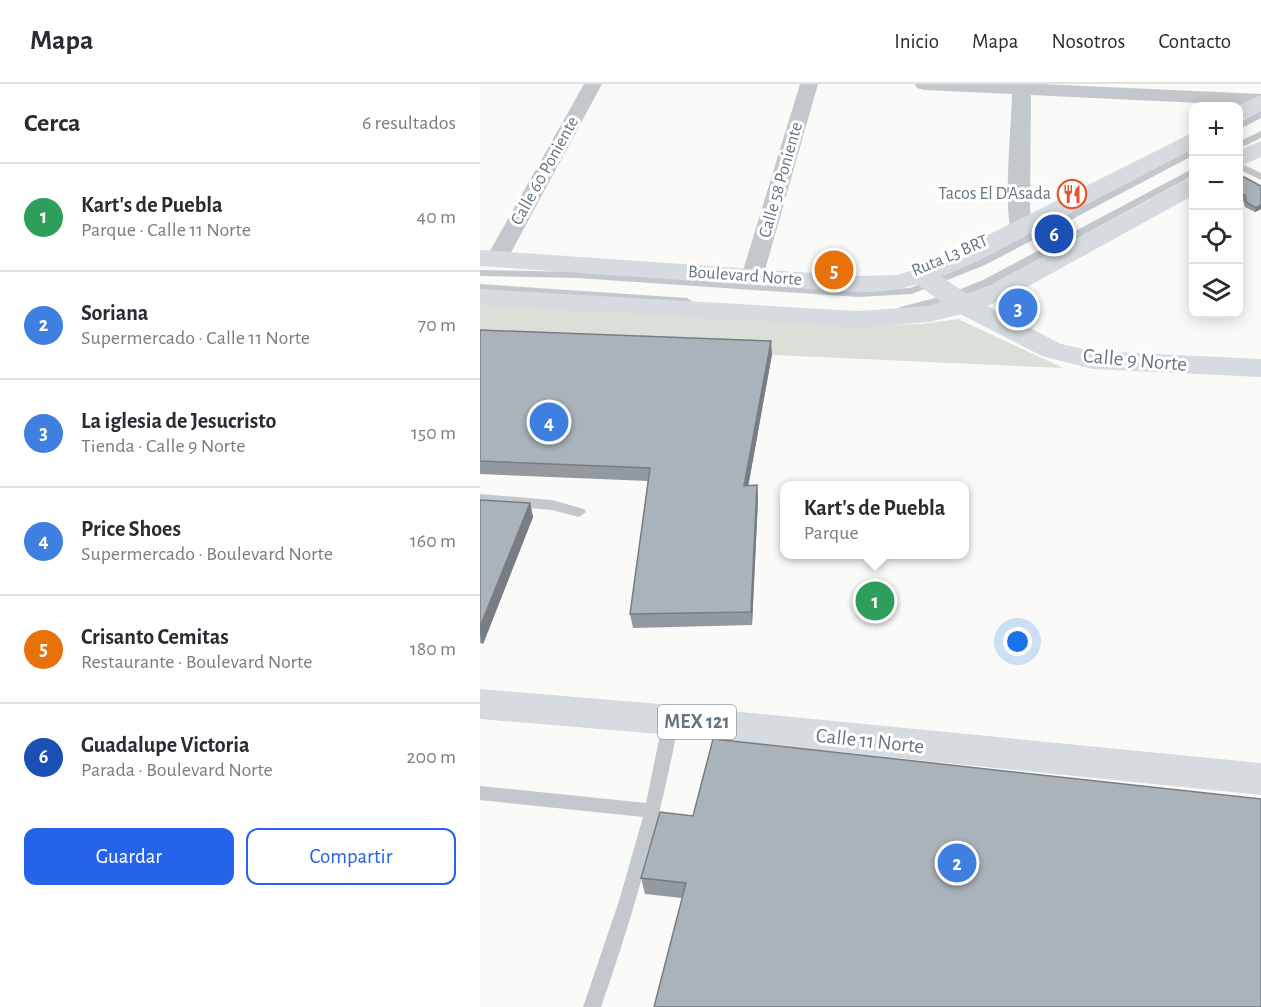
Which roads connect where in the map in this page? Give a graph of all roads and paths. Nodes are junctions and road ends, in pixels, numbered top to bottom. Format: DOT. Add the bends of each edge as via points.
graph roads {
  1 [pos="593,84"];
  2 [pos="809,84"];
  3 [pos="924,84"];
  4 [pos="1022,87"];
  5 [pos="1127,89"];
  6 [pos="1261,101"];
  7 [pos="1243,112"];
  8 [pos="1261,114"];
  9 [pos="1243,125"];
  10 [pos="1261,134"];
  11 [pos="1189,142"];
  12 [pos="1243,144"];
  13 [pos="1261,148"];
  14 [pos="1189,154"];
  15 [pos="1243,158"];
  16 [pos="1243,167"];
  17 [pos="1189,174"];
  18 [pos="1261,177"];
  19 [pos="1188,192"];
  20 [pos="1021,230"];
  21 [pos="486,263"];
  22 [pos="752,277"];
  23 [pos="480,287"];
  24 [pos="943,290"];
  25 [pos="480,297"];
  26 [pos="1261,368"];
  27 [pos="480,499"];
  28 [pos="579,512"];
  29 [pos="480,704"];
  30 [pos="671,720"];
  31 [pos="1261,778"];
  32 [pos="480,793"];
  33 [pos="651,811"];
  34 [pos="592,1007"];
  1 -- 21 [label="street, Calle 60 Poniente"];
  2 -- 22 [label="street, Calle 58 Poniente"];
  3 -- 4 [label="street"];
  4 -- 5 [label="street"];
  4 -- 20 [label="street"];
  5 -- 6 [label="street"];
  6 -- 7 [label="main road"];
  8 -- 9 [label="lane"];
  10 -- 12 [label="lane"];
  11 -- 20 [label="main road, Boulevard Norte"];
  13 -- 15 [label="main road"];
  14 -- 24 [label="lane, Ruta L3 BRT" via="981,263"];
  16 -- 18 [label="lane"];
  17 -- 24 [label="lane, Ruta L3 BRT" via="1001,277"];
  19 -- 24 [label="main road, Boulevard Norte" via="1004,289"];
  20 -- 24 [label="main road, Boulevard Norte"];
  21 -- 22 [label="main road, Boulevard Norte"];
  21 -- 24 [label="lane, Ruta L3 BRT" via="577,275 858,294"];
  22 -- 24 [label="main road, Boulevard Norte" via="878,285 902,282"];
  23 -- 24 [label="lane, Ruta L3 BRT" via="810,311 925,306"];
  24 -- 25 [label="main road, Boulevard Norte" via="930,314 858,319"];
  24 -- 26 [label="main road, Calle 9 Norte" via="1052,350 1093,360"];
  27 -- 28 [label="lane" via="552,505"];
  29 -- 30 [label="main road, Calle 11 Norte / MEX 121"];
  30 -- 31 [label="main road, Calle 11 Norte / MEX 121"];
  30 -- 33 [label="lane"];
  32 -- 33 [label="lane"];
  33 -- 34 [label="lane" via="613,948"];
}
